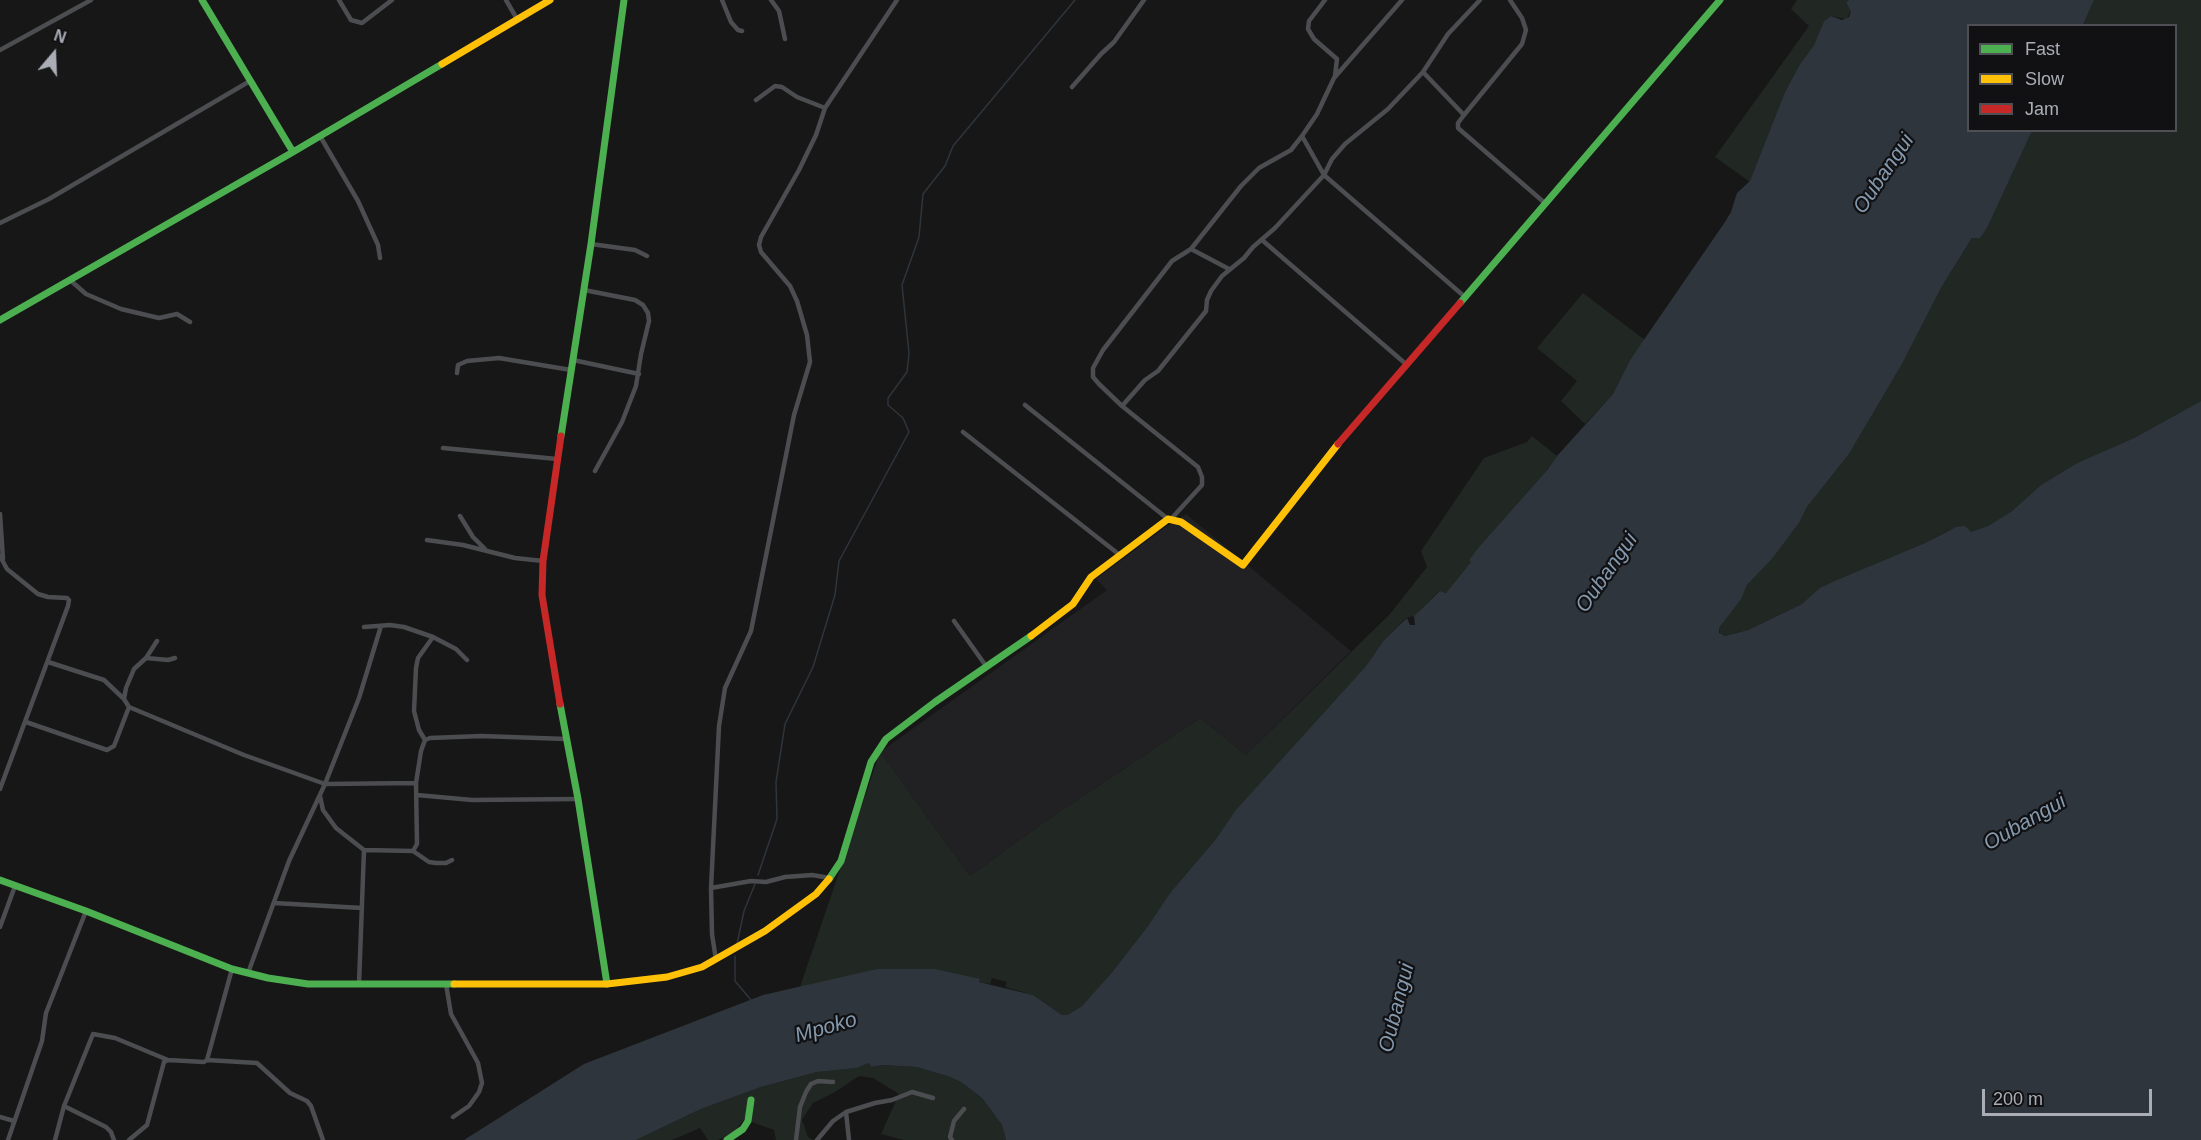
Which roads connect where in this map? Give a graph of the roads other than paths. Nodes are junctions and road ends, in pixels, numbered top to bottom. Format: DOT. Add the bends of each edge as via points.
graph roads {
  1 [pos="91,0"];
  2 [pos="202,0"];
  3 [pos="339,0"];
  4 [pos="392,0"];
  5 [pos="506,0"];
  6 [pos="550,0"];
  7 [pos="624,0"];
  8 [pos="722,0"];
  9 [pos="771,0"];
  10 [pos="897,0"];
  11 [pos="1144,0"];
  12 [pos="1325,0"];
  13 [pos="1402,0"];
  14 [pos="1480,0"];
  15 [pos="1510,0"];
  16 [pos="1720,0"];
  17 [pos="517,19"];
  18 [pos="742,31"];
  19 [pos="785,39"];
  20 [pos="0,50"];
  21 [pos="1423,72"];
  22 [pos="1334,78"];
  23 [pos="250,81"];
  24 [pos="1072,87"];
  25 [pos="756,100"];
  26 [pos="825,108"];
  27 [pos="1464,115"];
  28 [pos="320,136"];
  29 [pos="1302,136"];
  30 [pos="293,152"];
  31 [pos="1324,175"];
  32 [pos="1546,204"];
  33 [pos="0,223"];
  34 [pos="1262,240"];
  35 [pos="591,244"];
  36 [pos="1191,249"];
  37 [pos="647,256"];
  38 [pos="380,258"];
  39 [pos="1229,269"];
  40 [pos="70,280"];
  41 [pos="584,290"];
  42 [pos="1465,297"];
  43 [pos="0,320"];
  44 [pos="190,322"];
  45 [pos="573,360"];
  46 [pos="1407,365"];
  47 [pos="572,369"];
  48 [pos="457,373"];
  49 [pos="639,374"];
  50 [pos="1025,405"];
  51 [pos="1122,406"];
  52 [pos="963,432"];
  53 [pos="443,448"];
  54 [pos="557,459"];
  55 [pos="595,471"];
  56 [pos="0,514"];
  57 [pos="460,516"];
  58 [pos="1170,519"];
  59 [pos="427,540"];
  60 [pos="485,549"];
  61 [pos="0,556"];
  62 [pos="1121,556"];
  63 [pos="543,561"];
  64 [pos="4,566"];
  65 [pos="954,621"];
  66 [pos="381,626"];
  67 [pos="364,627"];
  68 [pos="433,637"];
  69 [pos="157,642"];
  70 [pos="146,658"];
  71 [pos="175,658"];
  72 [pos="467,660"];
  73 [pos="48,662"];
  74 [pos="986,666"];
  75 [pos="124,699"];
  76 [pos="129,707"];
  77 [pos="26,722"];
  78 [pos="425,740"];
  79 [pos="566,740"];
  80 [pos="416,783"];
  81 [pos="325,784"];
  82 [pos="0,789"];
  83 [pos="320,795"];
  84 [pos="417,795"];
  85 [pos="578,799"];
  86 [pos="364,850"];
  87 [pos="413,851"];
  88 [pos="452,860"];
  89 [pos="830,878"];
  90 [pos="0,880"];
  91 [pos="15,886"];
  92 [pos="711,888"];
  93 [pos="274,903"];
  94 [pos="362,908"];
  95 [pos="86,911"];
  96 [pos="0,927"];
  97 [pos="716,960"];
  98 [pos="232,969"];
  99 [pos="248,974"];
  100 [pos="446,984"];
  101 [pos="607,984"];
  102 [pos="359,985"];
  103 [pos="168,1060"];
  104 [pos="207,1060"];
  105 [pos="833,1082"];
  106 [pos="933,1098"];
  107 [pos="751,1100"];
  108 [pos="64,1106"];
  109 [pos="964,1109"];
  110 [pos="846,1112"];
  111 [pos="0,1117"];
  112 [pos="453,1117"];
  113 [pos="14,1121"];
  114 [pos="8,1140"];
  115 [pos="55,1140"];
  116 [pos="114,1140"];
  117 [pos="129,1140"];
  118 [pos="323,1140"];
  119 [pos="727,1140"];
  120 [pos="796,1140"];
  121 [pos="817,1140"];
  122 [pos="849,1140"];
  123 [pos="952,1140"];
  1 -- 20 [label="street"];
  2 -- 23 [label="street"];
  3 -- 4 [label="street" via="351,20 363,23"];
  5 -- 17 [label="street"];
  6 -- 17 [label="street"];
  7 -- 35 [label="street"];
  8 -- 18 [label="street" via="730,22"];
  9 -- 19 [label="street" via="779,11"];
  10 -- 26 [label="street"];
  11 -- 24 [label="street" via="1114,42"];
  12 -- 22 [label="street" via="1308,21 1308,29 1337,59"];
  13 -- 22 [label="street"];
  14 -- 21 [label="street" via="1448,34"];
  15 -- 27 [label="street" via="1526,30 1522,44"];
  16 -- 32 [label="street"];
  17 -- 28 [label="street"];
  21 -- 27 [label="street"];
  21 -- 31 [label="street" via="1388,109 1345,144"];
  22 -- 29 [label="street"];
  23 -- 30 [label="street"];
  23 -- 33 [label="street" via="49,199"];
  25 -- 26 [label="street" via="775,86"];
  26 -- 92 [label="street" via="808,153 759,245 797,301 810,362 794,415 751,631 725,688 715,770"];
  27 -- 32 [label="street" via="1458,128"];
  28 -- 30 [label="street"];
  28 -- 38 [label="street" via="357,201 378,245"];
  29 -- 31 [label="street"];
  29 -- 36 [label="street" via="1291,150 1259,168 1241,186"];
  30 -- 40 [label="street"];
  31 -- 34 [label="street"];
  31 -- 42 [label="street"];
  32 -- 42 [label="street"];
  34 -- 39 [label="street"];
  34 -- 46 [label="street"];
  35 -- 37 [label="street" via="635,250"];
  35 -- 41 [label="street"];
  36 -- 39 [label="street"];
  36 -- 51 [label="street" via="1172,261 1102,350 1093,368 1093,377"];
  39 -- 51 [label="street" via="1211,291 1206,311 1158,371"];
  40 -- 43 [label="street"];
  40 -- 44 [label="street" via="86,294 121,309 159,318 177,314"];
  41 -- 45 [label="street"];
  41 -- 49 [label="street" via="643,305 649,321"];
  42 -- 46 [label="street"];
  45 -- 47 [label="street"];
  45 -- 49 [label="street"];
  46 -- 58 [label="street" via="1336,446 1244,565 1194,530"];
  47 -- 48 [label="street" via="499,358 467,361 458,365"];
  47 -- 54 [label="street"];
  49 -- 55 [label="street" via="622,422"];
  50 -- 58 [label="street"];
  51 -- 58 [label="street" via="1198,467 1202,485"];
  52 -- 62 [label="street"];
  53 -- 54 [label="street"];
  54 -- 63 [label="street"];
  56 -- 64 [label="street"];
  57 -- 60 [label="street"];
  58 -- 62 [label="street"];
  59 -- 60 [label="street"];
  60 -- 63 [label="street"];
  61 -- 64 [label="street"];
  62 -- 74 [label="street" via="1091,577 1073,604"];
  63 -- 79 [label="street" via="542,595"];
  64 -- 73 [label="street" via="38,594 69,600"];
  65 -- 74 [label="street"];
  66 -- 67 [label="street"];
  66 -- 68 [label="street" via="405,627"];
  66 -- 81 [label="street" via="359,698"];
  68 -- 72 [label="street"];
  68 -- 78 [label="street" via="418,658 416,668 414,711"];
  69 -- 70 [label="street"];
  70 -- 71 [label="street"];
  70 -- 75 [label="street" via="134,669"];
  73 -- 75 [label="street" via="104,680"];
  73 -- 77 [label="street"];
  74 -- 89 [label="street" via="879,747 841,861"];
  75 -- 76 [label="street"];
  76 -- 77 [label="street" via="114,746 107,750"];
  76 -- 81 [label="street"];
  77 -- 82 [label="street"];
  78 -- 79 [label="street" via="481,736"];
  78 -- 80 [label="street"];
  79 -- 85 [label="street"];
  80 -- 81 [label="street"];
  80 -- 84 [label="street"];
  81 -- 83 [label="street"];
  83 -- 86 [label="street" via="323,810 336,828"];
  83 -- 93 [label="street"];
  84 -- 85 [label="street" via="472,800"];
  84 -- 87 [label="street" via="417,844"];
  85 -- 101 [label="street"];
  86 -- 87 [label="street"];
  86 -- 94 [label="street"];
  87 -- 88 [label="street" via="429,862"];
  89 -- 92 [label="street" via="785,877"];
  89 -- 97 [label="street" via="816,894 765,931"];
  90 -- 91 [label="street"];
  91 -- 95 [label="street"];
  91 -- 96 [label="street"];
  92 -- 97 [label="street"];
  93 -- 94 [label="street"];
  93 -- 99 [label="street"];
  94 -- 102 [label="street"];
  95 -- 98 [label="street"];
  95 -- 113 [label="street" via="46,1013 42,1041"];
  97 -- 101 [label="street" via="667,977"];
  98 -- 99 [label="street"];
  98 -- 104 [label="street"];
  99 -- 102 [label="street" via="308,984"];
  100 -- 101 [label="street"];
  100 -- 102 [label="street"];
  100 -- 112 [label="street" via="451,1014 478,1063 482,1083 469,1106"];
  103 -- 104 [label="street"];
  103 -- 108 [label="street" via="115,1038 93,1034"];
  103 -- 117 [label="street" via="162,1067 151,1117"];
  104 -- 118 [label="street" via="257,1063 290,1093 307,1101"];
  105 -- 120 [label="street" via="811,1084 800,1107"];
  106 -- 110 [label="street" via="912,1092"];
  107 -- 119 [label="street" via="743,1129"];
  108 -- 115 [label="street"];
  108 -- 116 [label="street" via="105,1127"];
  109 -- 123 [label="street" via="954,1122"];
  110 -- 121 [label="street"];
  110 -- 122 [label="street"];
  111 -- 113 [label="street"];
  113 -- 114 [label="street"];
}
